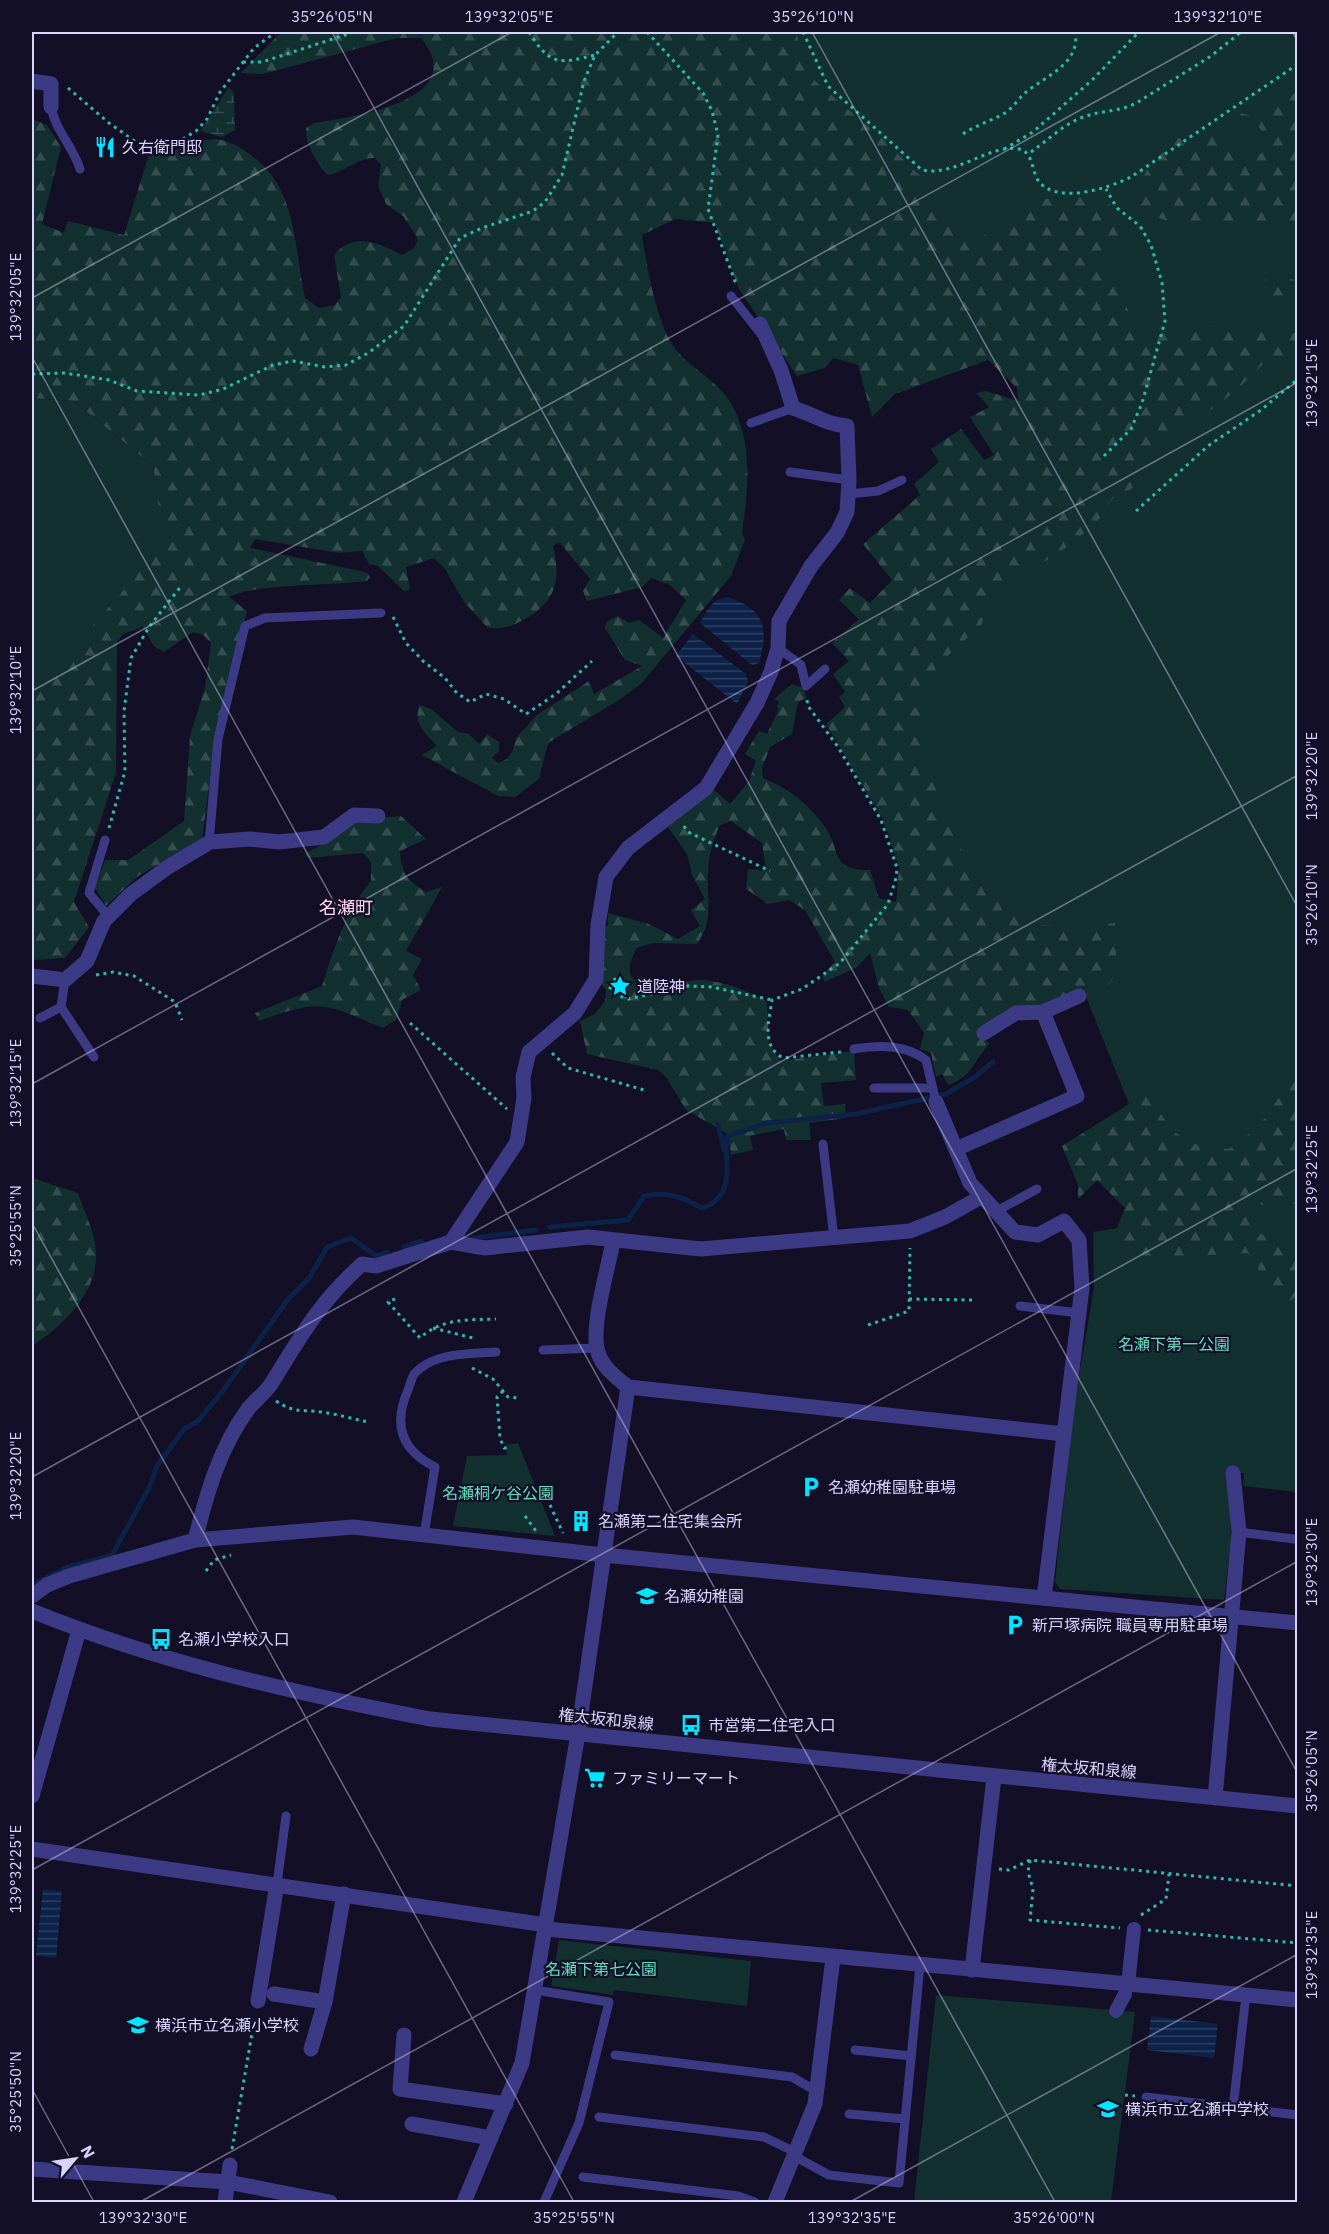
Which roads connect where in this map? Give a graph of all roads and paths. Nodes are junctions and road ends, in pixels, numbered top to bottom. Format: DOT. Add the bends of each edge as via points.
graph roads {
  1 [pos="276,32"];
  2 [pos="354,32"];
  3 [pos="529,32"];
  4 [pos="618,32"];
  5 [pos="647,32"];
  6 [pos="803,32"];
  7 [pos="1075,32"];
  8 [pos="1139,32"];
  9 [pos="1241,32"];
  10 [pos="595,55"];
  11 [pos="243,62"];
  12 [pos="1298,64"];
  13 [pos="32,81"];
  14 [pos="51,84"];
  15 [pos="51,107"];
  16 [pos="963,134"];
  17 [pos="1003,150"];
  18 [pos="1031,152"];
  19 [pos="80,169"];
  20 [pos="1106,189"];
  21 [pos="739,288"];
  22 [pos="731,296"];
  23 [pos="760,324"];
  24 [pos="765,339"];
  25 [pos="32,374"];
  26 [pos="1298,379"];
  27 [pos="793,408"];
  28 [pos="751,423"];
  29 [pos="1104,456"];
  30 [pos="790,471"];
  31 [pos="902,480"];
  32 [pos="849,487"];
  33 [pos="1136,512"];
  34 [pos="182,585"];
  35 [pos="381,614"];
  36 [pos="777,648"];
  37 [pos="592,661"];
  38 [pos="825,669"];
  39 [pos="806,686"];
  40 [pos="674,813"];
  41 [pos="378,816"];
  42 [pos="105,840"];
  43 [pos="209,843"];
  44 [pos="770,871"];
  45 [pos="108,916"];
  46 [pos="599,963"];
  47 [pos="32,976"];
  48 [pos="613,977"];
  49 [pos="65,980"];
  50 [pos="649,984"];
  51 [pos="660,992"];
  52 [pos="1079,996"];
  53 [pos="628,999"];
  54 [pos="772,1000"];
  55 [pos="61,1006"];
  56 [pos="1042,1012"];
  57 [pos="39,1018"];
  58 [pos="182,1020"];
  59 [pos="410,1023"];
  60 [pos="984,1034"];
  61 [pos="540,1041"];
  62 [pos="854,1049"];
  63 [pos="94,1057"];
  64 [pos="874,1088"];
  65 [pos="644,1090"];
  66 [pos="934,1095"];
  67 [pos="520,1122"];
  68 [pos="823,1144"];
  69 [pos="956,1149"];
  70 [pos="1037,1189"];
  71 [pos="981,1197"];
  72 [pos="994,1212"];
  73 [pos="910,1231"];
  74 [pos="834,1238"];
  75 [pos="451,1242"];
  76 [pos="613,1242"];
  77 [pos="395,1299"];
  78 [pos="909,1299"];
  79 [pos="972,1300"];
  80 [pos="1020,1306"];
  81 [pos="1079,1313"];
  82 [pos="496,1319"];
  83 [pos="868,1325"];
  84 [pos="431,1328"];
  85 [pos="476,1339"];
  86 [pos="597,1348"];
  87 [pos="543,1350"];
  88 [pos="496,1352"];
  89 [pos="484,1372"];
  90 [pos="628,1387"];
  91 [pos="503,1391"];
  92 [pos="519,1398"];
  93 [pos="275,1400"];
  94 [pos="368,1422"];
  95 [pos="1064,1434"];
  96 [pos="510,1449"];
  97 [pos="1233,1473"];
  98 [pos="550,1505"];
  99 [pos="1239,1532"];
  100 [pos="424,1535"];
  101 [pos="1294,1539"];
  102 [pos="195,1540"];
  103 [pos="571,1552"];
  104 [pos="604,1555"];
  105 [pos="32,1596"];
  106 [pos="1044,1598"];
  107 [pos="32,1611"];
  108 [pos="1233,1617"];
  109 [pos="1298,1623"];
  110 [pos="80,1630"];
  111 [pos="578,1734"];
  112 [pos="994,1777"];
  113 [pos="32,1796"];
  114 [pos="1215,1798"];
  115 [pos="1298,1806"];
  116 [pos="286,1816"];
  117 [pos="32,1849"];
  118 [pos="999,1869"];
  119 [pos="1169,1874"];
  120 [pos="277,1884"];
  121 [pos="1298,1886"];
  122 [pos="344,1894"];
  123 [pos="546,1927"];
  124 [pos="1134,1929"];
  125 [pos="832,1958"];
  126 [pos="920,1965"];
  127 [pos="972,1970"];
  128 [pos="1127,1989"];
  129 [pos="535,1990"];
  130 [pos="274,1994"];
  131 [pos="1246,1995"];
  132 [pos="1298,2000"];
  133 [pos="258,2001"];
  134 [pos="325,2002"];
  135 [pos="1116,2011"];
  136 [pos="404,2035"];
  137 [pos="311,2049"];
  138 [pos="855,2050"];
  139 [pos="615,2055"];
  140 [pos="911,2056"];
  141 [pos="816,2091"];
  142 [pos="1146,2097"];
  143 [pos="506,2104"];
  144 [pos="1233,2108"];
  145 [pos="849,2114"];
  146 [pos="1298,2115"];
  147 [pos="599,2117"];
  148 [pos="905,2119"];
  149 [pos="412,2124"];
  150 [pos="491,2138"];
  151 [pos="795,2154"];
  152 [pos="230,2165"];
  153 [pos="32,2169"];
  154 [pos="583,2177"];
  155 [pos="228,2182"];
  156 [pos="225,2202"];
  157 [pos="330,2202"];
  158 [pos="464,2202"];
  159 [pos="544,2202"];
  160 [pos="755,2202"];
  161 [pos="775,2202"];
  1 -- 11 [label="path"];
  2 -- 11 [label="path" via="262,62"];
  3 -- 10 [label="path" via="553,61"];
  4 -- 10 [label="path"];
  5 -- 21 [label="path" via="703,93 712,111 718,135 708,209"];
  6 -- 17 [label="path" via="828,86 840,100 887,136 922,170 934,173"];
  7 -- 16 [label="path" via="1073,51 1064,66 1023,94 1003,114"];
  8 -- 17 [label="path" via="1115,59 1033,132"];
  9 -- 18 [label="path" via="1138,102 1071,122"];
  10 -- 25 [label="path" via="584,81 562,175 545,202 533,211 460,238 404,326 368,353 346,365 325,367 293,361 273,365 223,389 199,395 137,392 109,380 65,373"];
  11 -- 14 [label="path" via="196,130 181,140 158,146 136,142 58,79"];
  12 -- 20 [label="path" via="1131,177"];
  13 -- 14 [label="street"];
  14 -- 15 [label="street"];
  15 -- 19 [label="lane" via="55,124 73,148"];
  17 -- 20 [label="path" via="1027,153 1039,182 1051,190"];
  20 -- 29 [label="path" via="1117,208 1140,226 1151,245 1162,283 1165,321 1131,429"];
  22 -- 24 [label="lane"];
  23 -- 24 [label="street"];
  24 -- 27 [label="street" via="781,370"];
  26 -- 33 [label="path" via="1262,410 1208,447"];
  27 -- 28 [label="lane"];
  27 -- 32 [label="street" via="816,415 826,424 847,426"];
  30 -- 32 [label="lane"];
  31 -- 32 [label="lane" via="878,491"];
  32 -- 36 [label="street" via="848,512 779,621"];
  34 -- 42 [label="path" via="131,658 124,711 125,771"];
  35 -- 37 [label="path" via="390,612 406,643 470,702 486,694 504,699 526,714 556,694"];
  35 -- 43 [label="lane" via="265,618 244,626 218,739"];
  36 -- 39 [label="lane" via="801,665"];
  36 -- 40 [label="street" via="757,703 720,766 706,788"];
  38 -- 39 [label="lane"];
  39 -- 54 [label="path" via="808,706 838,747 881,820 897,868 896,878 888,904 840,963 808,986"];
  40 -- 44 [label="path" via="688,831"];
  40 -- 46 [label="street" via="628,848 606,877 598,925"];
  41 -- 43 [label="street" via="354,815 324,837 279,843 250,838"];
  42 -- 45 [label="lane" via="89,893"];
  43 -- 45 [label="street" via="168,867"];
  45 -- 49 [label="street" via="87,961"];
  46 -- 53 [label="path" via="611,990"];
  46 -- 61 [label="street" via="591,989 575,1013"];
  47 -- 49 [label="street"];
  48 -- 53 [label="path"];
  49 -- 55 [label="lane"];
  49 -- 58 [label="path" via="113,972 134,976 175,1002"];
  50 -- 51 [label="path"];
  51 -- 53 [label="path"];
  51 -- 54 [label="path" via="675,987 711,987"];
  52 -- 56 [label="street"];
  54 -- 62 [label="path" via="768,1030 771,1048 783,1058"];
  55 -- 57 [label="lane"];
  55 -- 63 [label="lane"];
  56 -- 60 [label="street" via="1016,1013"];
  56 -- 69 [label="street" via="1077,1096"];
  59 -- 67 [label="path"];
  61 -- 65 [label="path" via="568,1068"];
  61 -- 67 [label="street" via="529,1052"];
  62 -- 66 [label="lane" via="890,1045 921,1057 926,1060"];
  64 -- 66 [label="lane"];
  66 -- 69 [label="street"];
  67 -- 75 [label="street" via="517,1142"];
  68 -- 74 [label="lane"];
  69 -- 71 [label="street" via="970,1183"];
  70 -- 72 [label="lane"];
  71 -- 72 [label="street"];
  71 -- 73 [label="street"];
  72 -- 81 [label="street" via="1015,1232 1026,1235 1038,1235 1064,1221 1079,1240"];
  73 -- 74 [label="street"];
  73 -- 78 [label="path"];
  74 -- 76 [label="street" via="702,1249"];
  75 -- 76 [label="street" via="485,1248 588,1237"];
  75 -- 102 [label="street" via="376,1266 362,1264 336,1288 227,1443 210,1480"];
  76 -- 86 [label="street" via="595,1335"];
  77 -- 84 [label="path" via="388,1302 420,1338"];
  78 -- 79 [label="path"];
  78 -- 83 [label="path" via="909,1311"];
  80 -- 81 [label="lane"];
  81 -- 95 [label="street"];
  82 -- 84 [label="path" via="464,1320"];
  84 -- 85 [label="path"];
  86 -- 87 [label="lane"];
  86 -- 90 [label="street" via="606,1367"];
  88 -- 100 [label="lane" via="453,1354 437,1359 415,1373 400,1407 401,1429 415,1457 435,1467"];
  89 -- 91 [label="path"];
  90 -- 95 [label="street"];
  90 -- 104 [label="street"];
  91 -- 92 [label="path" via="508,1397"];
  91 -- 96 [label="path" via="498,1396 500,1438 504,1448"];
  93 -- 94 [label="path" via="288,1409 320,1411"];
  95 -- 106 [label="street"];
  97 -- 99 [label="street"];
  98 -- 103 [label="path"];
  99 -- 101 [label="lane"];
  99 -- 108 [label="street"];
  100 -- 102 [label="street" via="353,1527"];
  100 -- 103 [label="street"];
  102 -- 105 [label="street" via="69,1576"];
  103 -- 104 [label="street"];
  104 -- 106 [label="street"];
  104 -- 111 [label="street"];
  106 -- 108 [label="street"];
  107 -- 110 [label="street, 権太坂和泉線"];
  108 -- 109 [label="street"];
  108 -- 114 [label="street"];
  110 -- 111 [label="street, 権太坂和泉線" via="150,1654 326,1699 430,1719"];
  110 -- 113 [label="street"];
  111 -- 112 [label="street, 権太坂和泉線"];
  111 -- 123 [label="street"];
  112 -- 114 [label="street, 権太坂和泉線"];
  112 -- 127 [label="street"];
  114 -- 115 [label="street, 権太坂和泉線"];
  116 -- 120 [label="lane"];
  117 -- 120 [label="street"];
  118 -- 119 [label="path" via="1009,1870 1030,1860"];
  119 -- 121 [label="path"];
  119 -- 124 [label="path" via="1166,1899 1146,1910"];
  120 -- 122 [label="street"];
  120 -- 133 [label="street"];
  122 -- 123 [label="street"];
  122 -- 134 [label="street"];
  123 -- 125 [label="street"];
  123 -- 129 [label="street"];
  124 -- 128 [label="street"];
  125 -- 126 [label="street"];
  125 -- 141 [label="street"];
  126 -- 127 [label="street"];
  126 -- 140 [label="lane"];
  127 -- 128 [label="street"];
  128 -- 131 [label="street"];
  128 -- 135 [label="street"];
  129 -- 143 [label="street" via="522,2063"];
  129 -- 159 [label="lane" via="609,2002 579,2123"];
  130 -- 134 [label="street"];
  131 -- 132 [label="street"];
  131 -- 144 [label="lane"];
  133 -- 152 [label="path"];
  134 -- 137 [label="street"];
  136 -- 143 [label="street" via="400,2089"];
  138 -- 140 [label="lane"];
  139 -- 141 [label="lane" via="792,2077"];
  140 -- 148 [label="lane"];
  141 -- 151 [label="street" via="815,2104"];
  142 -- 144 [label="lane"];
  143 -- 150 [label="street"];
  144 -- 146 [label="lane"];
  145 -- 148 [label="lane"];
  147 -- 151 [label="lane" via="764,2137"];
  148 -- 151 [label="lane" via="899,2183 829,2175"];
  149 -- 150 [label="street"];
  150 -- 158 [label="street"];
  151 -- 161 [label="street"];
  152 -- 155 [label="street"];
  153 -- 155 [label="street"];
  154 -- 160 [label="lane" via="738,2196"];
  155 -- 156 [label="street"];
  155 -- 157 [label="street"];
}
